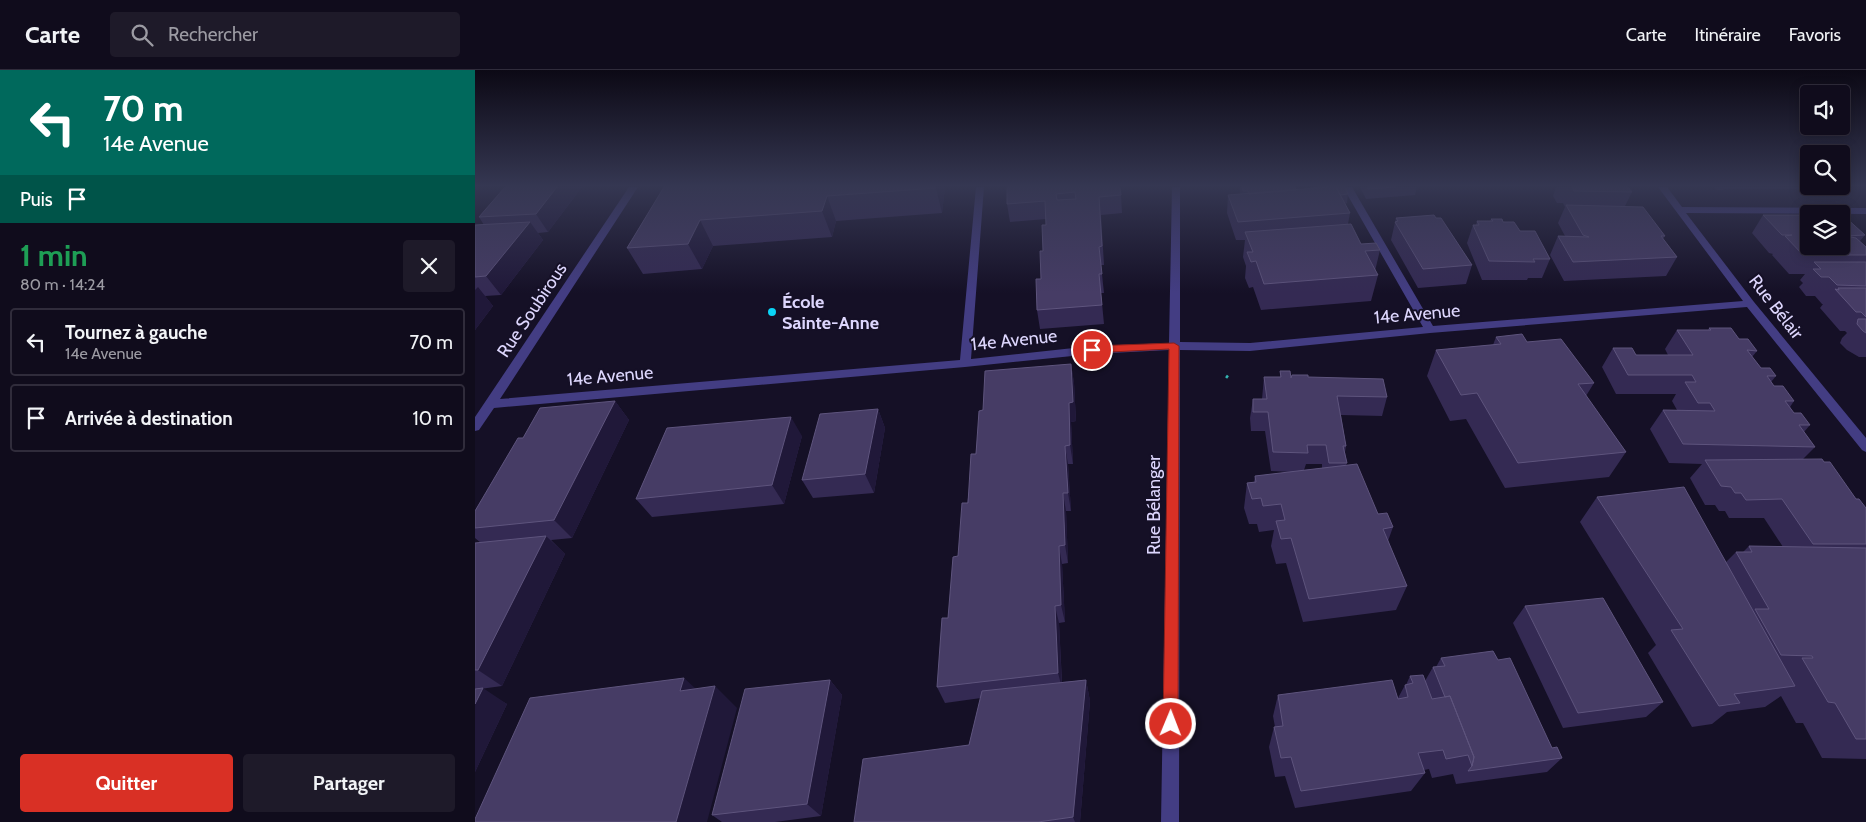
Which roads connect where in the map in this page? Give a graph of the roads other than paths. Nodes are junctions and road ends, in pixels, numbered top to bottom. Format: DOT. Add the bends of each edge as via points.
graph roads {
  1 [pos="611,222"];
  2 [pos="977,222"];
  3 [pos="1175,222"];
  4 [pos="1367,222"];
  5 [pos="1689,222"];
  6 [pos="1750,304"];
  7 [pos="1430,330"];
  8 [pos="1174,346"];
  9 [pos="965,363"];
  10 [pos="491,404"];
  11 [pos="475,427"];
  12 [pos="1861,435"];
  13 [pos="1866,446"];
  14 [pos="1170,822"];
  1 -- 10 [label="street, Rue Soubirous"];
  2 -- 9 [label="street"];
  3 -- 8 [label="street, Rue Bélanger"];
  4 -- 7 [label="street"];
  5 -- 6 [label="street, Rue Bélair"];
  6 -- 7 [label="street, 14e Avenue"];
  6 -- 12 [label="street, Rue Bélair"];
  7 -- 8 [label="street, 14e Avenue" via="1251,348"];
  8 -- 9 [label="street, 14e Avenue" via="1092,350"];
  8 -- 14 [label="street, Rue Bélanger"];
  9 -- 10 [label="street, 14e Avenue"];
  10 -- 11 [label="street, Rue Soubirous"];
  12 -- 13 [label="street, Rue Bélair"];
}
